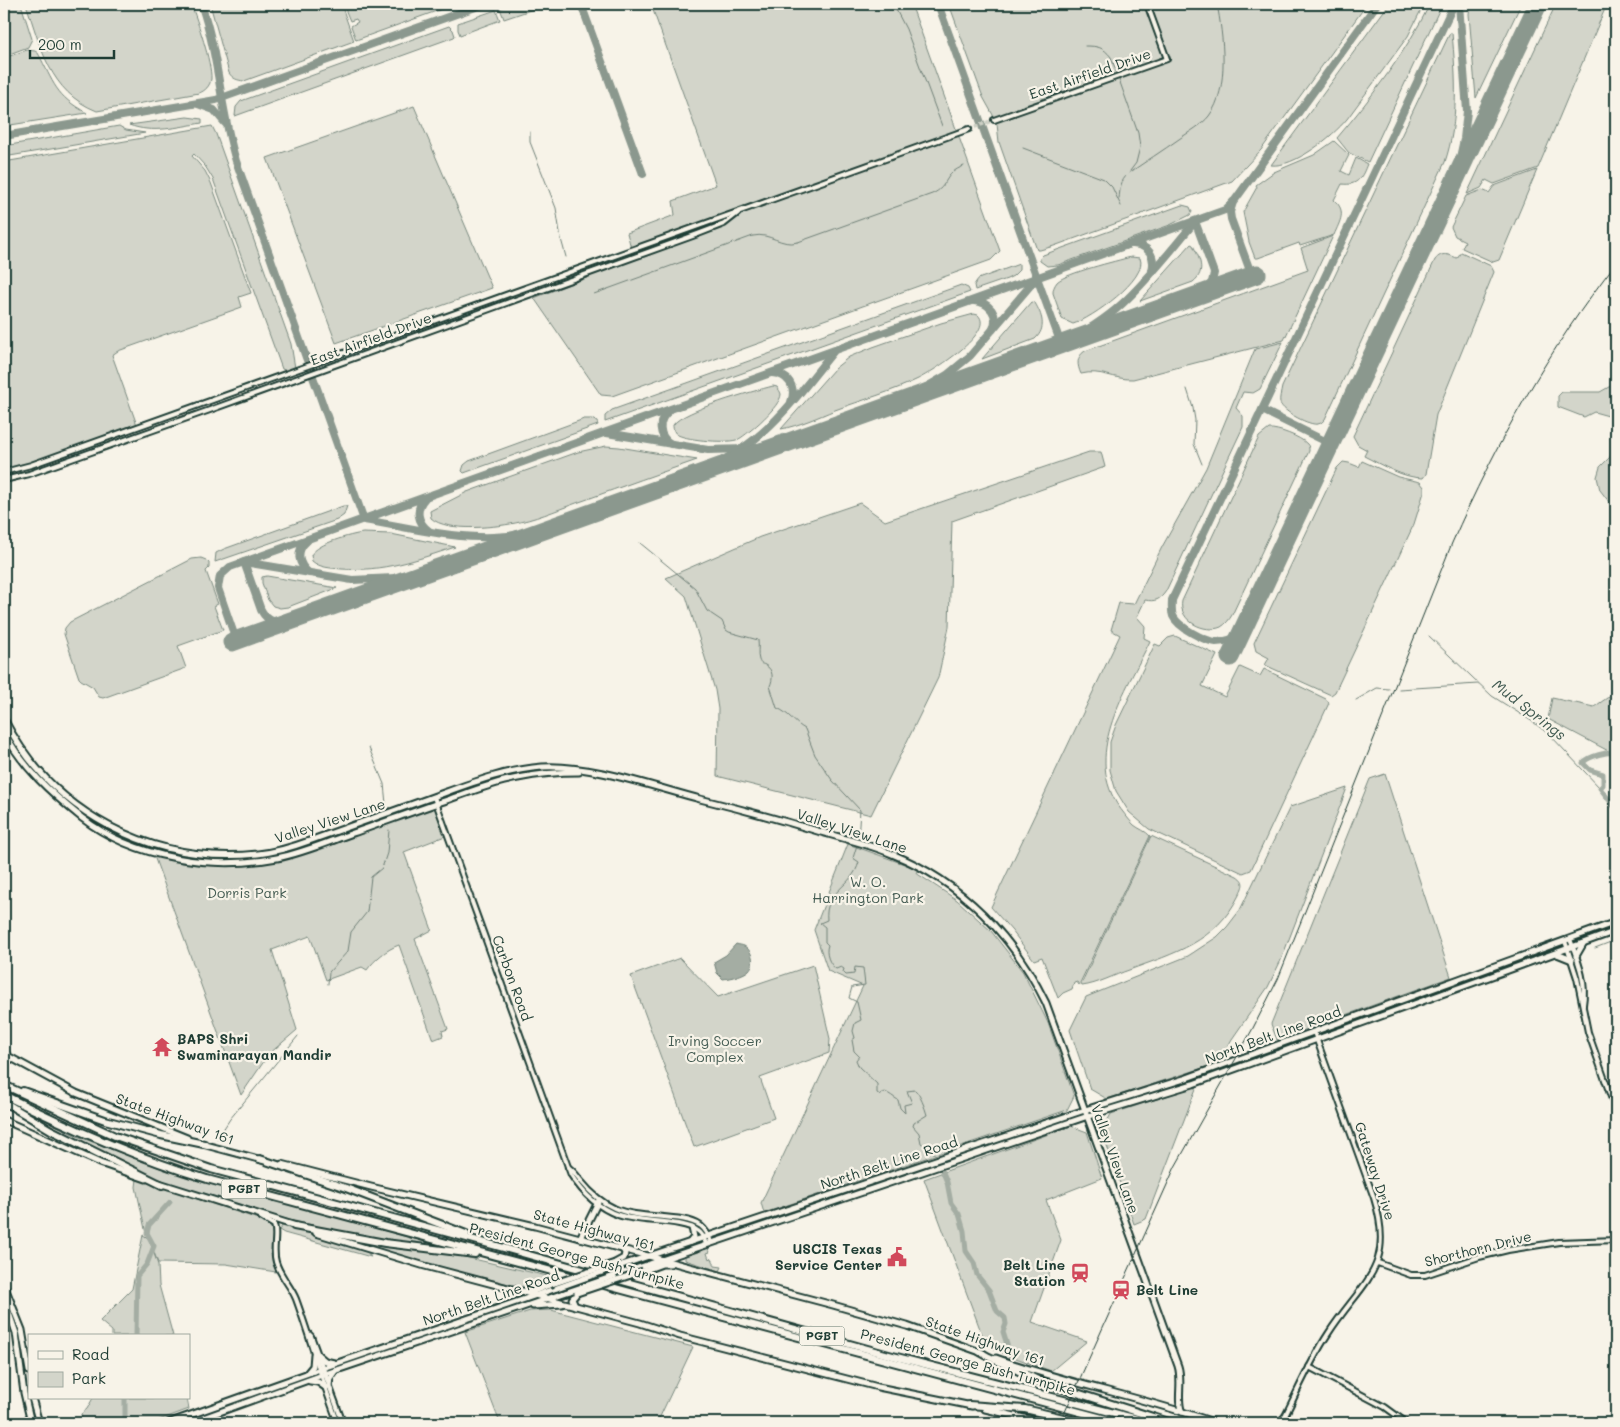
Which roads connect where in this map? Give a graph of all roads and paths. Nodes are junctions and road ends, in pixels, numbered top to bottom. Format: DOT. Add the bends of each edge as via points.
graph roads {
  1 [pos="1147,4"];
  2 [pos="994,120"];
  3 [pos="969,129"];
  4 [pos="741,210"];
  5 [pos="533,285"];
  6 [pos="516,299"];
  7 [pos="4,472"];
  8 [pos="4,480"];
  9 [pos="4,719"];
  10 [pos="4,732"];
  11 [pos="588,771"];
  12 [pos="434,796"];
  13 [pos="437,804"];
  14 [pos="1616,922"];
  15 [pos="1616,931"];
  16 [pos="1568,940"];
  17 [pos="1584,944"];
  18 [pos="1571,948"];
  19 [pos="1557,954"];
  20 [pos="1574,958"];
  21 [pos="1363,1015"];
  22 [pos="1366,1022"];
  23 [pos="1314,1032"];
  24 [pos="1317,1039"];
  25 [pos="6,1055"];
  26 [pos="4,1086"];
  27 [pos="4,1096"];
  28 [pos="4,1102"];
  29 [pos="1085,1110"];
  30 [pos="1616,1111"];
  31 [pos="1088,1116"];
  32 [pos="4,1120"];
  33 [pos="204,1144"];
  34 [pos="260,1159"];
  35 [pos="162,1185"];
  36 [pos="598,1202"];
  37 [pos="252,1214"];
  38 [pos="645,1219"];
  39 [pos="284,1223"];
  40 [pos="294,1226"];
  41 [pos="692,1228"];
  42 [pos="276,1229"];
  43 [pos="706,1237"];
  44 [pos="580,1238"];
  45 [pos="1616,1240"];
  46 [pos="690,1242"];
  47 [pos="709,1243"];
  48 [pos="493,1245"];
  49 [pos="622,1248"];
  50 [pos="683,1252"];
  51 [pos="495,1256"];
  52 [pos="649,1256"];
  53 [pos="662,1259"];
  54 [pos="1378,1262"];
  55 [pos="678,1264"];
  56 [pos="687,1266"];
  57 [pos="4,1286"];
  58 [pos="516,1290"];
  59 [pos="534,1295"];
  60 [pos="4,1299"];
  61 [pos="547,1299"];
  62 [pos="516,1302"];
  63 [pos="572,1305"];
  64 [pos="520,1308"];
  65 [pos="463,1320"];
  66 [pos="466,1326"];
  67 [pos="980,1352"];
  68 [pos="316,1354"];
  69 [pos="340,1362"];
  70 [pos="28,1365"];
  71 [pos="1309,1367"];
  72 [pos="321,1368"];
  73 [pos="335,1371"];
  74 [pos="308,1373"];
  75 [pos="323,1375"];
  76 [pos="307,1381"];
  77 [pos="327,1387"];
  78 [pos="1179,1399"];
  79 [pos="33,1400"];
  80 [pos="228,1402"];
  81 [pos="969,1405"];
  82 [pos="1168,1408"];
  83 [pos="1182,1412"];
  84 [pos="210,1416"];
  85 [pos="1285,1416"];
  86 [pos="32,1423"];
  87 [pos="39,1423"];
  88 [pos="168,1423"];
  89 [pos="189,1423"];
  90 [pos="338,1423"];
  91 [pos="343,1423"];
  92 [pos="1046,1423"];
  93 [pos="1085,1423"];
  94 [pos="1121,1423"];
  95 [pos="1153,1423"];
  96 [pos="1172,1423"];
  97 [pos="1216,1423"];
  98 [pos="1278,1423"];
  99 [pos="1283,1423"];
  100 [pos="1407,1423"];
  1 -- 2 [label="street, East Airfield Drive" via="1167,59"];
  3 -- 4 [label="street, East Airfield Drive"];
  4 -- 5 [label="street, East Airfield Drive"];
  4 -- 6 [label="street, East Airfield Drive" via="718,227"];
  5 -- 6 [label="street" via="530,292"];
  5 -- 7 [label="street, East Airfield Drive" via="32,465"];
  6 -- 8 [label="street, East Airfield Drive" via="29,474"];
  9 -- 12 [label="main road, Valley View Lane" via="35,767 76,805 128,836 182,852 226,856 278,850"];
  10 -- 13 [label="main road, Valley View Lane" via="30,770 68,807 116,838 163,855 218,862 277,858"];
  11 -- 12 [label="main road, Valley View Lane" via="555,767 516,771"];
  11 -- 13 [label="main road, Valley View Lane" via="517,778"];
  11 -- 29 [label="main road, Valley View Lane" via="863,844 933,874 979,909 1022,960 1046,1003"];
  12 -- 13 [label="street, Carbon Road"];
  13 -- 36 [label="street, Carbon Road" via="571,1175"];
  14 -- 16 [label="main road, North Belt Line Road"];
  15 -- 17 [label="main road, North Belt Line Road"];
  16 -- 18 [label="street"];
  16 -- 21 [label="main road, North Belt Line Road"];
  17 -- 18 [label="main road, North Belt Line Road"];
  17 -- 20 [label="main road"];
  18 -- 19 [label="main road, North Belt Line Road"];
  18 -- 20 [label="street"];
  19 -- 20 [label="main road"];
  19 -- 22 [label="main road, North Belt Line Road"];
  20 -- 30 [label="street" via="1584,988 1583,1007 1588,1032"];
  21 -- 22 [label="main road"];
  21 -- 23 [label="main road, North Belt Line Road"];
  22 -- 24 [label="main road, North Belt Line Road"];
  23 -- 24 [label="street, Gateway Drive"];
  23 -- 29 [label="main road, North Belt Line Road" via="1176,1082"];
  24 -- 31 [label="main road, North Belt Line Road" via="1187,1086"];
  24 -- 54 [label="street, Gateway Drive" via="1379,1212 1382,1239"];
  25 -- 33 [label="main road, State Highway 161" via="86,1098"];
  26 -- 33 [label="highway" via="104,1120"];
  26 -- 48 [label="highway, President George Bush Turnpike / PGBT" via="97,1128 191,1163"];
  27 -- 51 [label="highway, President George Bush Turnpike / PGBT" via="82,1133 169,1167"];
  28 -- 35 [label="highway"];
  29 -- 31 [label="main road, Valley View Lane"];
  29 -- 43 [label="main road, North Belt Line Road"];
  31 -- 47 [label="main road, North Belt Line Road"];
  31 -- 78 [label="main road, Valley View Lane" via="1179,1370"];
  32 -- 35 [label="main road" via="100,1163"];
  33 -- 34 [label="main road, State Highway 161"];
  34 -- 44 [label="main road, State Highway 161"];
  34 -- 48 [label="highway" via="346,1188"];
  35 -- 37 [label="main road"];
  36 -- 38 [label="street, Carbon Road" via="617,1215"];
  36 -- 44 [label="main road"];
  37 -- 39 [label="main road"];
  37 -- 42 [label="street" via="271,1222"];
  38 -- 41 [label="street, Carbon Road"];
  38 -- 43 [label="street, Carbon Road" via="690,1222 702,1227"];
  39 -- 40 [label="main road"];
  39 -- 42 [label="street"];
  40 -- 51 [label="highway" via="385,1243"];
  40 -- 58 [label="main road"];
  41 -- 43 [label="street, Carbon Road"];
  41 -- 46 [label="main road" via="694,1237"];
  42 -- 68 [label="street" via="275,1261 294,1294"];
  43 -- 46 [label="main road, North Belt Line Road"];
  43 -- 47 [label="street"];
  44 -- 49 [label="main road, State Highway 161"];
  45 -- 54 [label="street, Shorthorn Drive" via="1559,1242 1520,1248 1479,1257 1425,1275 1411,1275"];
  46 -- 52 [label="main road, North Belt Line Road"];
  47 -- 50 [label="main road, North Belt Line Road"];
  48 -- 95 [label="highway, President George Bush Turnpike / PGBT" via="889,1355"];
  49 -- 52 [label="main road, State Highway 161"];
  49 -- 58 [label="main road, bridge" via="624,1258 615,1263 534,1290"];
  50 -- 53 [label="main road, North Belt Line Road"];
  50 -- 56 [label="main road" via="681,1259"];
  51 -- 94 [label="highway, President George Bush Turnpike / PGBT"];
  52 -- 53 [label="main road, State Highway 161"];
  52 -- 59 [label="main road, North Belt Line Road, bridge"];
  53 -- 55 [label="main road, State Highway 161"];
  53 -- 61 [label="main road, North Belt Line Road, bridge"];
  54 -- 71 [label="street, Gateway Drive"];
  55 -- 56 [label="main road, State Highway 161"];
  55 -- 63 [label="main road, bridge" via="643,1270 577,1293 572,1298"];
  56 -- 67 [label="main road, State Highway 161" via="907,1326"];
  57 -- 70 [label="main road" via="22,1330"];
  58 -- 59 [label="main road"];
  58 -- 62 [label="main road"];
  59 -- 61 [label="main road"];
  59 -- 62 [label="main road, North Belt Line Road"];
  60 -- 86 [label="main road" via="16,1333 24,1393"];
  61 -- 63 [label="main road"];
  61 -- 64 [label="main road, North Belt Line Road"];
  62 -- 65 [label="main road, North Belt Line Road"];
  63 -- 64 [label="main road" via="545,1304"];
  63 -- 81 [label="main road" via="878,1387"];
  64 -- 66 [label="main road, North Belt Line Road"];
  65 -- 66 [label="main road"];
  65 -- 69 [label="main road, North Belt Line Road"];
  66 -- 73 [label="main road, North Belt Line Road"];
  67 -- 82 [label="main road, State Highway 161" via="1044,1374"];
  67 -- 96 [label="highway" via="1042,1382"];
  68 -- 69 [label="main road" via="324,1361"];
  68 -- 72 [label="street"];
  68 -- 74 [label="main road"];
  69 -- 72 [label="main road, North Belt Line Road"];
  71 -- 85 [label="street, Gateway Drive"];
  71 -- 100 [label="street" via="1385,1407"];
  72 -- 74 [label="main road, North Belt Line Road"];
  72 -- 75 [label="street"];
  73 -- 75 [label="main road, North Belt Line Road"];
  73 -- 77 [label="main road"];
  74 -- 80 [label="main road, North Belt Line Road"];
  75 -- 76 [label="main road, North Belt Line Road"];
  75 -- 77 [label="street"];
  76 -- 77 [label="main road"];
  76 -- 84 [label="main road, North Belt Line Road"];
  77 -- 90 [label="street"];
  77 -- 91 [label="street"];
  78 -- 82 [label="main road"];
  78 -- 83 [label="main road, Valley View Lane"];
  79 -- 87 [label="main road"];
  80 -- 84 [label="main road" via="224,1407 209,1412"];
  80 -- 88 [label="main road, North Belt Line Road"];
  81 -- 92 [label="main road"];
  81 -- 93 [label="highway" via="1018,1408"];
  82 -- 83 [label="main road, State Highway 161"];
  83 -- 97 [label="main road"];
  84 -- 89 [label="main road, North Belt Line Road"];
  85 -- 98 [label="street, Gateway Drive"];
  85 -- 99 [label="street, Gateway Drive"];
}
